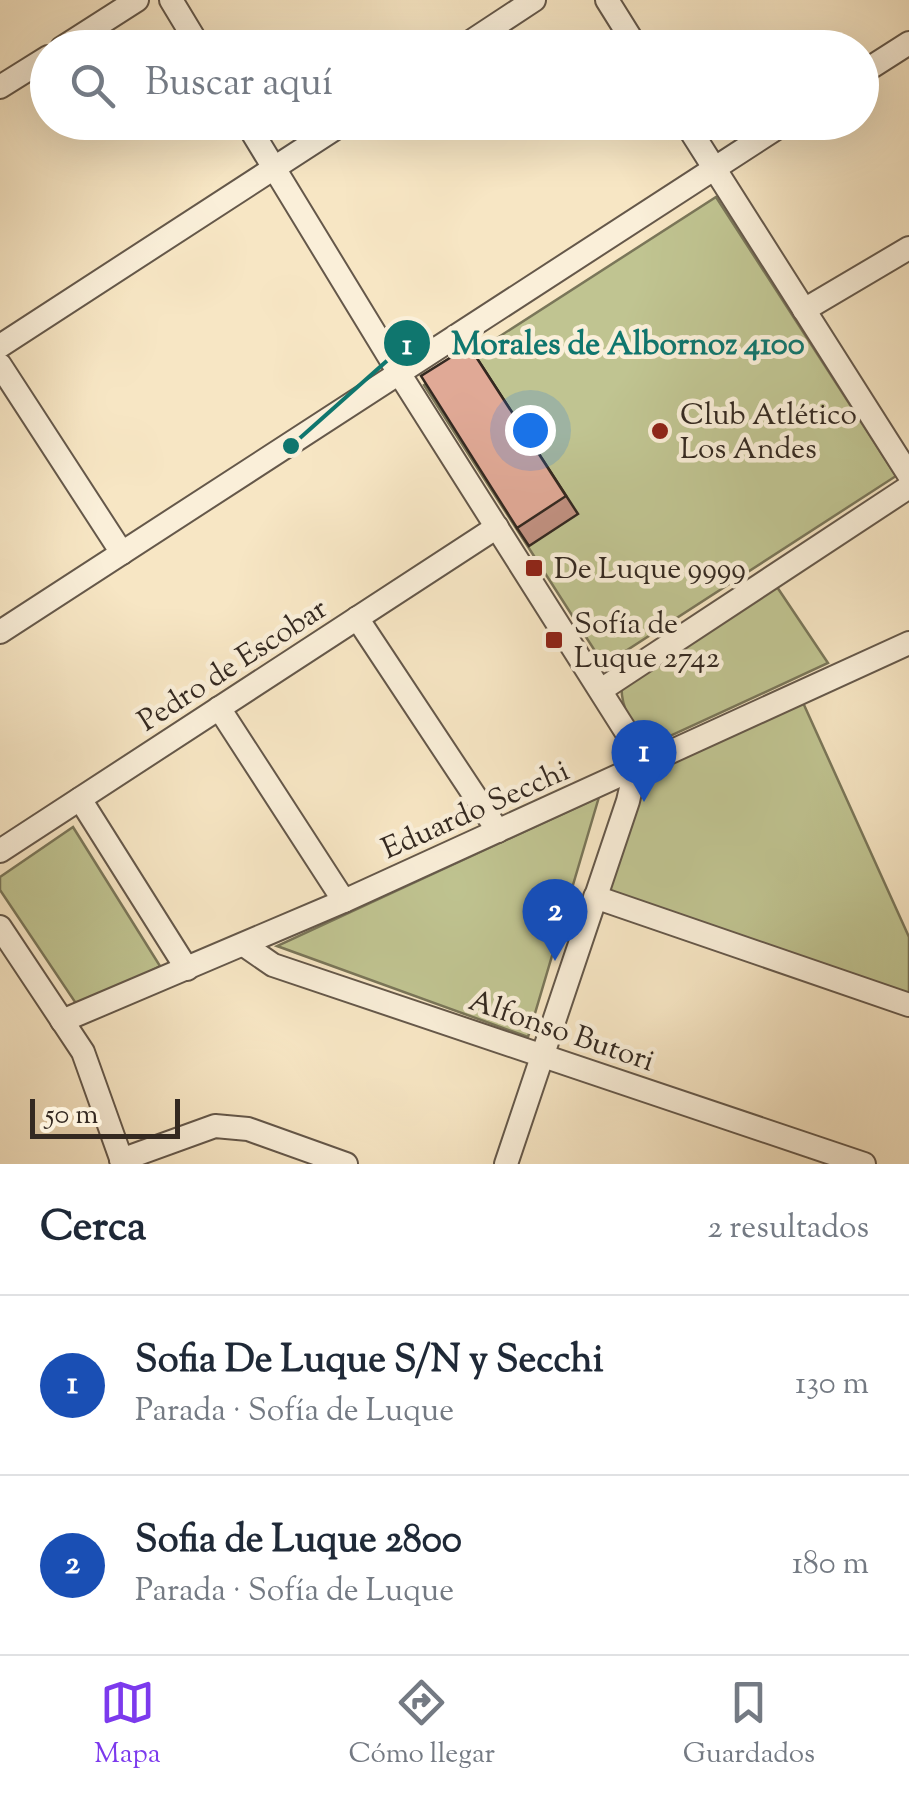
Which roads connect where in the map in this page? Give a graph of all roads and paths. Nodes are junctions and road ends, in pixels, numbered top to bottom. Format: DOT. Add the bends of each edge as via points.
graph roads {
  1 [pos="137,0"];
  2 [pos="171,0"];
  3 [pos="534,0"];
  4 [pos="607,0"];
  5 [pos="90,30"];
  6 [pos="189,30"];
  7 [pos="488,30"];
  8 [pos="626,30"];
  9 [pos="909,42"];
  10 [pos="879,62"];
  11 [pos="30,68"];
  12 [pos="0,87"];
  13 [pos="257,140"];
  14 [pos="317,140"];
  15 [pos="696,140"];
  16 [pos="758,140"];
  17 [pos="274,168"];
  18 [pos="714,169"];
  19 [pos="909,248"];
  20 [pos="804,310"];
  21 [pos="0,346"];
  22 [pos="0,365"];
  23 [pos="399,373"];
  24 [pos="909,476"];
  25 [pos="909,487"];
  26 [pos="497,527"];
  27 [pos="122,553"];
  28 [pos="357,618"];
  29 [pos="0,632"];
  30 [pos="909,643"];
  31 [pos="601,690"];
  32 [pos="219,708"];
  33 [pos="635,770"];
  34 [pos="80,799"];
  35 [pos="498,830"];
  36 [pos="0,851"];
  37 [pos="595,897"];
  38 [pos="344,901"];
  39 [pos="0,927"];
  40 [pos="244,945"];
  41 [pos="187,969"];
  42 [pos="909,1005"];
  43 [pos="62,1021"];
  44 [pos="540,1054"];
  45 [pos="122,1162"];
  46 [pos="346,1164"];
  47 [pos="506,1164"];
  48 [pos="864,1164"];
  1 -- 5 [label="street"];
  2 -- 6 [label="street"];
  3 -- 7 [label="street"];
  4 -- 8 [label="street"];
  9 -- 10 [label="street"];
  11 -- 12 [label="street"];
  13 -- 17 [label="street"];
  14 -- 17 [label="street"];
  15 -- 18 [label="street"];
  16 -- 18 [label="street"];
  17 -- 21 [label="street"];
  17 -- 23 [label="street"];
  18 -- 20 [label="street"];
  18 -- 23 [label="street"];
  19 -- 20 [label="street"];
  20 -- 24 [label="street"];
  22 -- 27 [label="street"];
  23 -- 26 [label="street"];
  23 -- 27 [label="street"];
  25 -- 31 [label="street"];
  26 -- 28 [label="street, Pedro de Escobar"];
  26 -- 31 [label="street"];
  27 -- 29 [label="street"];
  28 -- 32 [label="street, Pedro de Escobar"];
  28 -- 35 [label="street"];
  30 -- 33 [label="street, Eduardo Secchi"];
  31 -- 33 [label="street" via="632,742"];
  32 -- 34 [label="street, Pedro de Escobar"];
  32 -- 38 [label="street"];
  33 -- 35 [label="street, Eduardo Secchi"];
  33 -- 37 [label="street"];
  34 -- 36 [label="street, Pedro de Escobar"];
  34 -- 41 [label="street"];
  35 -- 38 [label="street, Eduardo Secchi"];
  37 -- 42 [label="street"];
  37 -- 44 [label="street"];
  38 -- 40 [label="street, Eduardo Secchi"];
  39 -- 43 [label="street"];
  40 -- 41 [label="street, Eduardo Secchi"];
  40 -- 44 [label="street, Alfonso Butori" via="273,965"];
  41 -- 43 [label="street, Eduardo Secchi"];
  43 -- 45 [label="street" via="89,1064"];
  44 -- 47 [label="street"];
  44 -- 48 [label="street, Alfonso Butori"];
  45 -- 46 [label="street" via="214,1126 248,1129"];
}
